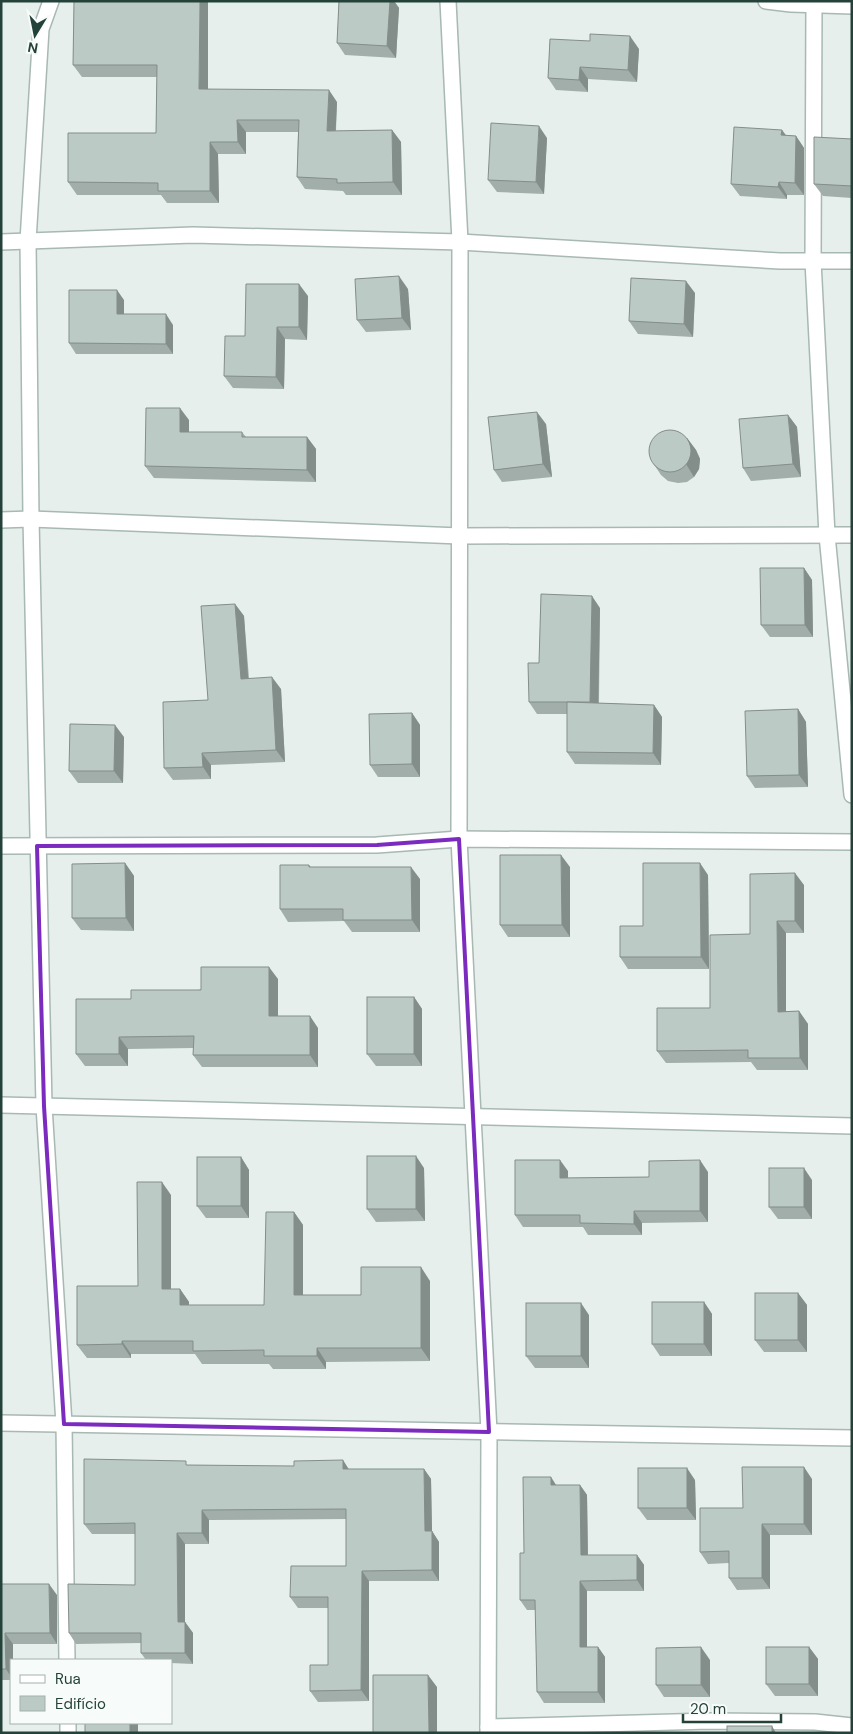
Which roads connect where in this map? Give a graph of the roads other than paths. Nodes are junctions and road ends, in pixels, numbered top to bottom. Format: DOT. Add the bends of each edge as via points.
graph roads {
  1 [pos="51,1"];
  2 [pos="448,1"];
  3 [pos="766,1"];
  4 [pos="814,3"];
  5 [pos="852,6"];
  6 [pos="28,241"];
  7 [pos="1,242"];
  8 [pos="460,242"];
  9 [pos="852,260"];
  10 [pos="813,261"];
  11 [pos="32,519"];
  12 [pos="1,520"];
  13 [pos="827,535"];
  14 [pos="852,535"];
  15 [pos="460,536"];
  16 [pos="852,795"];
  17 [pos="459,839"];
  18 [pos="852,842"];
  19 [pos="1,846"];
  20 [pos="37,846"];
  21 [pos="1,1105"];
  22 [pos="44,1106"];
  23 [pos="473,1117"];
  24 [pos="852,1126"];
  25 [pos="1,1422"];
  26 [pos="64,1424"];
  27 [pos="489,1432"];
  28 [pos="852,1438"];
  29 [pos="67,1659"];
  30 [pos="852,1726"];
  31 [pos="488,1730"];
  1 -- 6 [label="street" via="41,30"];
  2 -- 8 [label="street"];
  3 -- 4 [label="street"];
  4 -- 5 [label="street"];
  4 -- 10 [label="street"];
  6 -- 7 [label="street"];
  6 -- 8 [label="street" via="194,235"];
  6 -- 11 [label="street"];
  8 -- 10 [label="street"];
  8 -- 15 [label="street"];
  9 -- 10 [label="street"];
  10 -- 13 [label="street"];
  11 -- 12 [label="street"];
  11 -- 15 [label="street"];
  11 -- 20 [label="street"];
  13 -- 14 [label="street"];
  13 -- 15 [label="street"];
  13 -- 16 [label="street"];
  15 -- 17 [label="street"];
  17 -- 18 [label="street"];
  17 -- 20 [label="street" via="377,845"];
  17 -- 23 [label="street"];
  19 -- 20 [label="street"];
  20 -- 22 [label="street"];
  21 -- 22 [label="street"];
  22 -- 23 [label="street"];
  22 -- 26 [label="street"];
  23 -- 24 [label="street"];
  23 -- 27 [label="street"];
  25 -- 26 [label="street"];
  26 -- 27 [label="street"];
  26 -- 29 [label="street"];
  27 -- 28 [label="street"];
  27 -- 31 [label="street"];
  30 -- 31 [label="street" via="815,1722 710,1721"];
}
